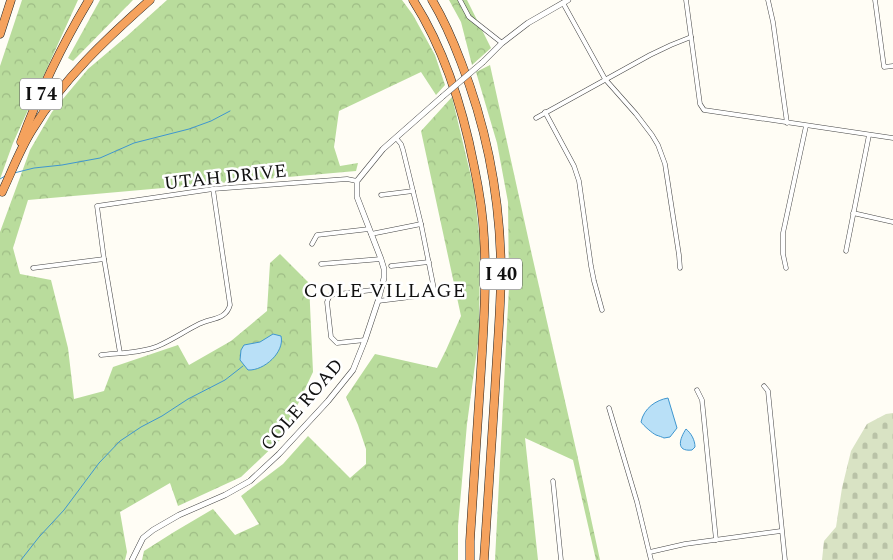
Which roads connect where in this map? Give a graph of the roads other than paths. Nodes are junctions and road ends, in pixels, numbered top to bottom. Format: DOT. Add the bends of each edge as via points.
graph roads {
  1 [pos="10,0"];
  2 [pos="89,0"];
  3 [pos="150,0"];
  4 [pos="432,0"];
  5 [pos="460,0"];
  6 [pos="686,0"];
  7 [pos="768,0"];
  8 [pos="874,0"];
  9 [pos="565,1"];
  10 [pos="413,2"];
  11 [pos="0,34"];
  12 [pos="691,37"];
  13 [pos="502,43"];
  14 [pos="893,66"];
  15 [pos="605,79"];
  16 [pos="545,112"];
  17 [pos="536,118"];
  18 [pos="787,123"];
  19 [pos="806,126"];
  20 [pos="870,135"];
  21 [pos="396,138"];
  22 [pos="893,138"];
  23 [pos="357,181"];
  24 [pos="213,189"];
  25 [pos="413,191"];
  26 [pos="381,195"];
  27 [pos="1,196"];
  28 [pos="853,212"];
  29 [pos="893,222"];
  30 [pos="421,224"];
  31 [pos="371,232"];
  32 [pos="312,244"];
  33 [pos="846,251"];
  34 [pos="104,259"];
  35 [pos="381,259"];
  36 [pos="429,262"];
  37 [pos="321,264"];
  38 [pos="391,266"];
  39 [pos="33,268"];
  40 [pos="680,268"];
  41 [pos="786,268"];
  42 [pos="381,290"];
  43 [pos="378,301"];
  44 [pos="602,310"];
  45 [pos="363,340"];
  46 [pos="120,353"];
  47 [pos="101,355"];
  48 [pos="764,386"];
  49 [pos="697,390"];
  50 [pos="609,408"];
  51 [pos="553,480"];
  52 [pos="781,531"];
  53 [pos="716,540"];
  54 [pos="650,552"];
  55 [pos="132,560"];
  56 [pos="470,560"];
  57 [pos="484,560"];
  58 [pos="561,560"];
  59 [pos="651,560"];
  60 [pos="785,560"];
  1 -- 11 [label="highway"];
  2 -- 27 [label="highway, I 74" via="45,84"];
  3 -- 27 [label="highway" via="93,53 53,98 31,132"];
  4 -- 57 [label="highway, I 40" via="470,84 494,176 499,223 499,318"];
  5 -- 13 [label="street" via="469,17"];
  6 -- 12 [label="street"];
  7 -- 18 [label="street"];
  8 -- 14 [label="street" via="884,67"];
  9 -- 13 [label="street"];
  9 -- 15 [label="street"];
  10 -- 56 [label="highway, I 40" via="434,39 460,106 471,147 484,236 486,282"];
  12 -- 15 [label="street"];
  12 -- 18 [label="street" via="700,104 704,110"];
  13 -- 21 [label="street, bridge"];
  15 -- 16 [label="street"];
  15 -- 40 [label="street" via="658,144 665,164"];
  16 -- 17 [label="street"];
  16 -- 44 [label="street" via="579,181 592,273"];
  18 -- 19 [label="street"];
  19 -- 20 [label="street"];
  19 -- 41 [label="street" via="783,233"];
  20 -- 22 [label="street"];
  20 -- 28 [label="street"];
  21 -- 23 [label="street"];
  21 -- 25 [label="street" via="403,150"];
  23 -- 24 [label="street, UTAH DRIVE" via="347,179"];
  23 -- 31 [label="street, COLE ROAD" via="357,197"];
  24 -- 34 [label="street, UTAH DRIVE" via="97,206"];
  24 -- 46 [label="street" via="230,305 228,311 157,346"];
  25 -- 26 [label="street"];
  25 -- 30 [label="street"];
  28 -- 29 [label="street"];
  28 -- 33 [label="street"];
  30 -- 31 [label="street"];
  30 -- 36 [label="street"];
  31 -- 32 [label="street" via="317,235"];
  31 -- 35 [label="street, COLE ROAD"];
  34 -- 39 [label="street"];
  34 -- 46 [label="street"];
  35 -- 37 [label="street"];
  35 -- 42 [label="street, COLE ROAD" via="384,278"];
  36 -- 38 [label="street"];
  36 -- 43 [label="street" via="435,294"];
  42 -- 43 [label="street, COLE ROAD"];
  42 -- 45 [label="street" via="330,296 327,302 331,337 336,344"];
  43 -- 45 [label="street, COLE ROAD"];
  45 -- 55 [label="street, COLE ROAD" via="357,361 347,378 259,474 242,486 179,515 147,534"];
  46 -- 47 [label="street"];
  48 -- 52 [label="street" via="768,391"];
  49 -- 53 [label="street" via="702,400"];
  50 -- 54 [label="street"];
  51 -- 58 [label="street"];
  52 -- 53 [label="street"];
  52 -- 60 [label="street"];
  53 -- 54 [label="street"];
  54 -- 59 [label="street"];
}
